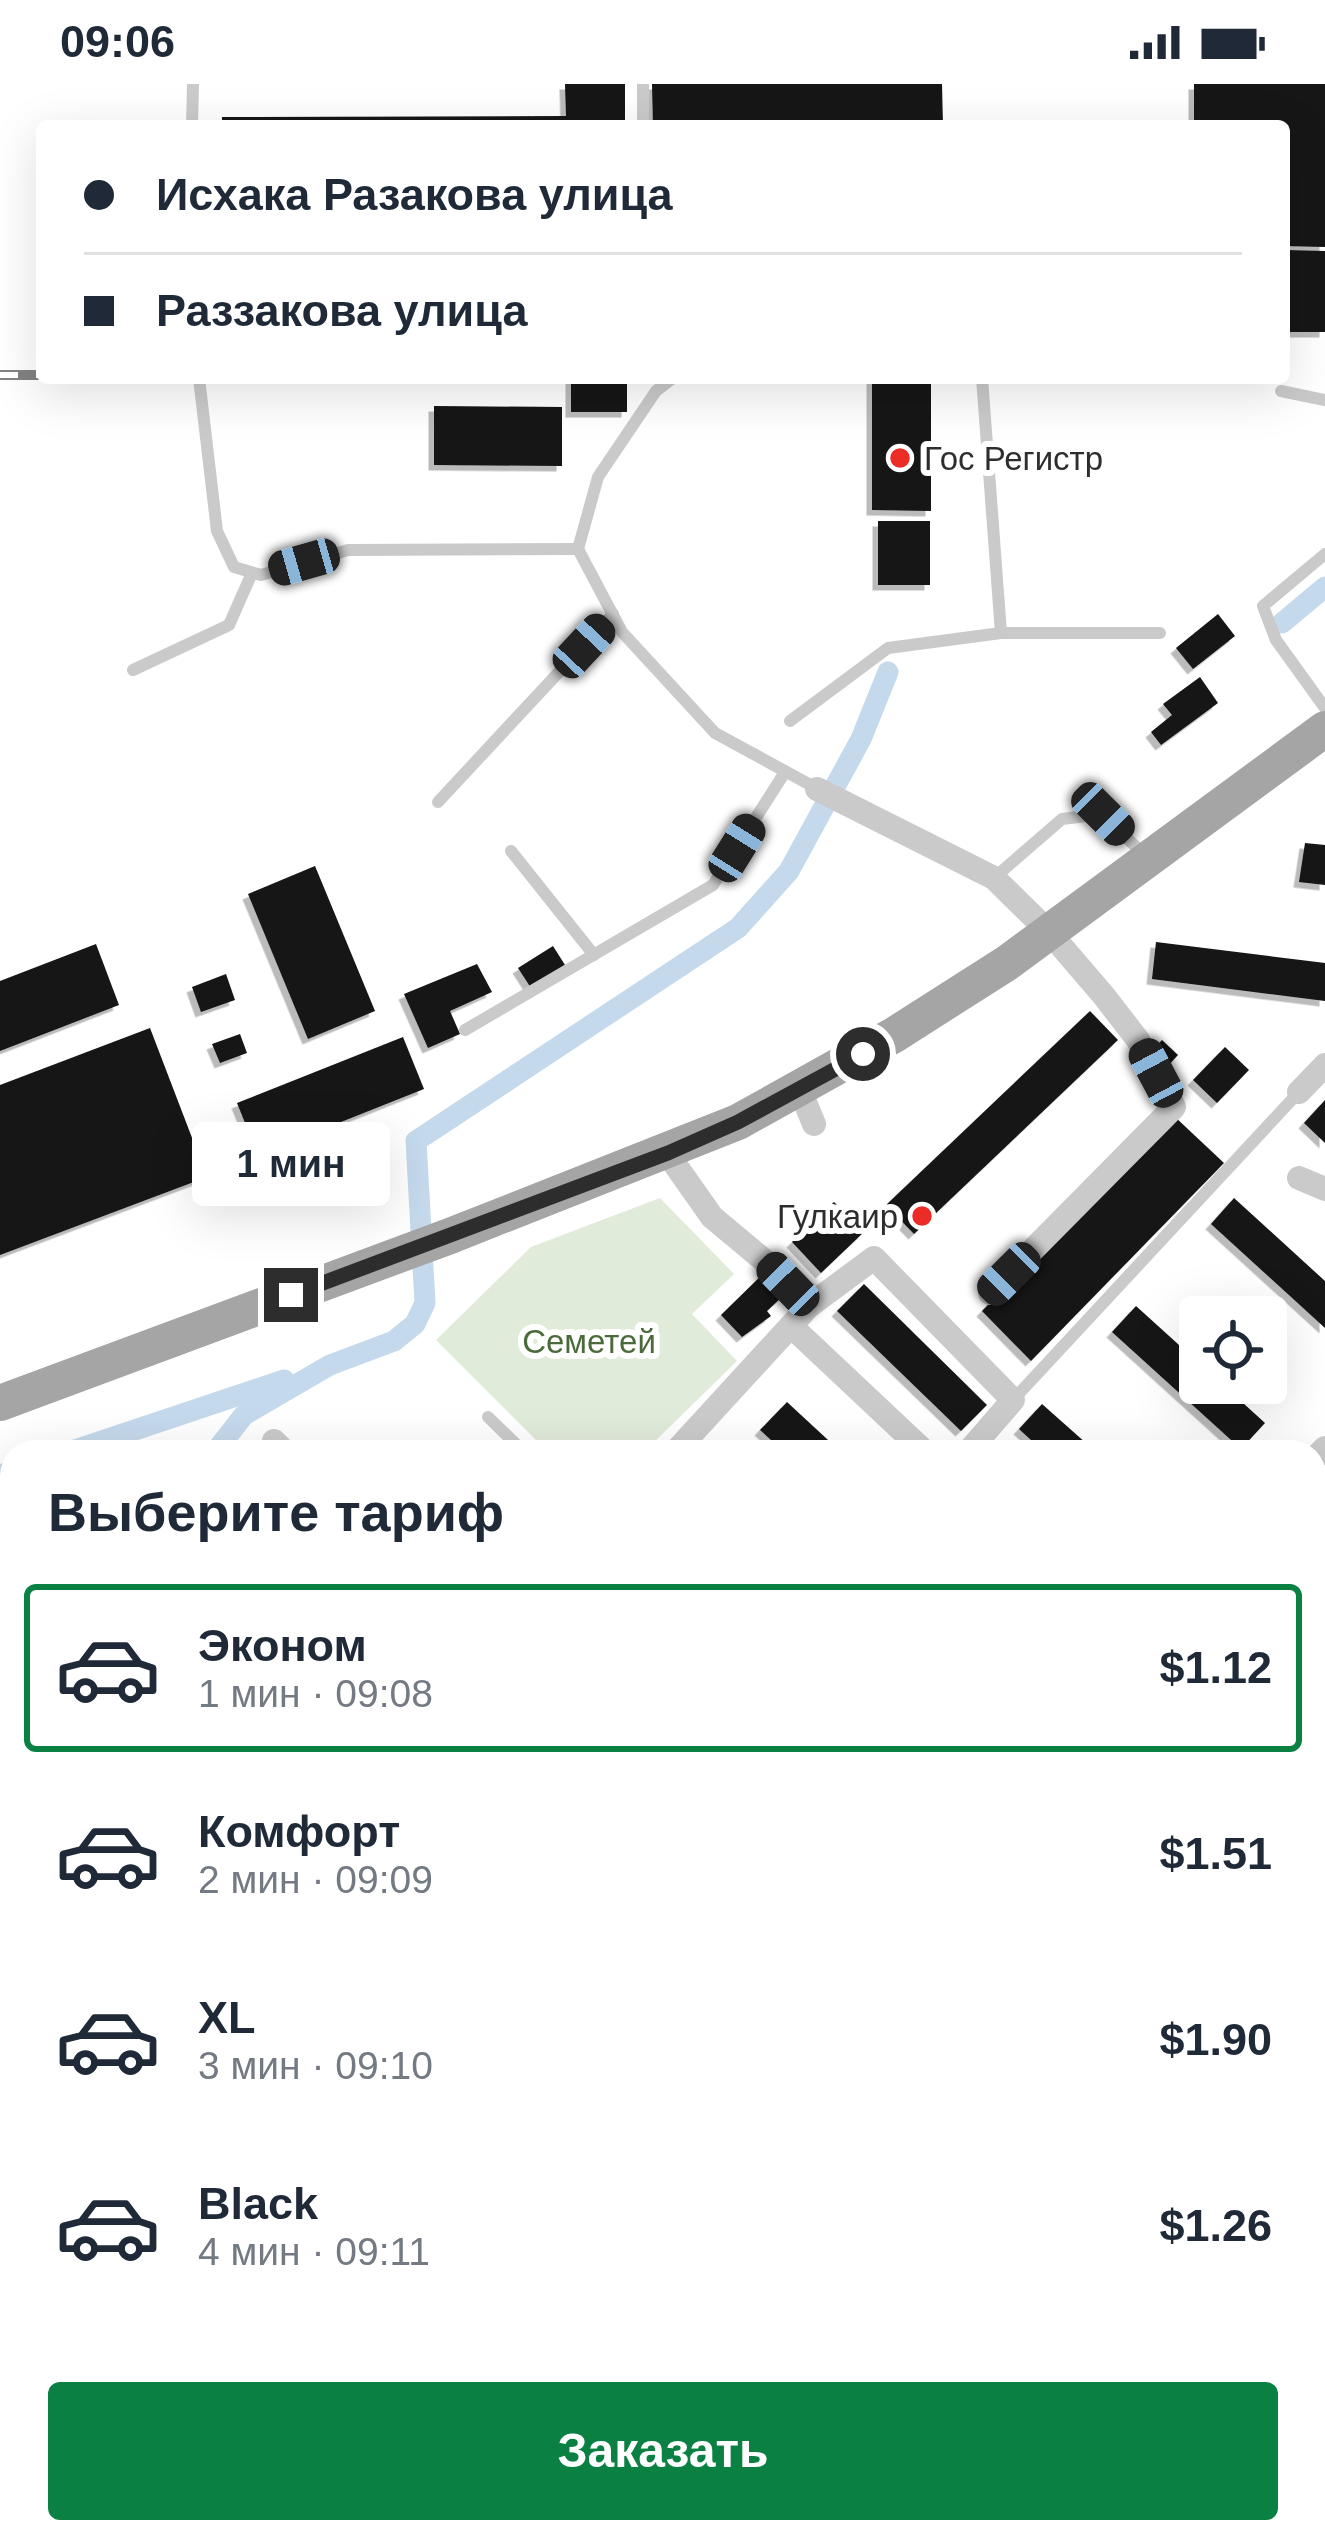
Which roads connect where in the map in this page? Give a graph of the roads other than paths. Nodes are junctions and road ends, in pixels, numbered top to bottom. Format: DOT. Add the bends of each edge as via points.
graph roads {
  1 [pos="193,84"];
  2 [pos="644,84"];
  3 [pos="192,120"];
  4 [pos="643,120"];
  5 [pos="200,384"];
  6 [pos="655,384"];
  7 [pos="982,384"];
  8 [pos="1281,391"];
  9 [pos="1325,400"];
  10 [pos="578,549"];
  11 [pos="1325,554"];
  12 [pos="252,573"];
  13 [pos="613,614"];
  14 [pos="1001,633"];
  15 [pos="1160,633"];
  16 [pos="133,670"];
  17 [pos="1325,708"];
  18 [pos="790,721"];
  19 [pos="1325,729"];
  20 [pos="785,772"];
  21 [pos="818,789"];
  22 [pos="438,802"];
  23 [pos="511,850"];
  24 [pos="1149,860"];
  25 [pos="994,878"];
  26 [pos="1050,933"];
  27 [pos="594,955"];
  28 [pos="465,1030"];
  29 [pos="1325,1065"];
  30 [pos="1299,1092"];
  31 [pos="668,1153"];
  32 [pos="1299,1178"];
  33 [pos="1325,1189"];
  34 [pos="990,1293"];
  35 [pos="809,1306"];
  36 [pos="791,1326"];
  37 [pos="1013,1400"];
  38 [pos="0,1402"];
  39 [pos="488,1417"];
  40 [pos="512,1440"];
  41 [pos="686,1440"];
  42 [pos="912,1440"];
  43 [pos="978,1440"];
  1 -- 3 [label="lane"];
  2 -- 4 [label="lane"];
  5 -- 12 [label="lane" via="217,530 234,568"];
  6 -- 10 [label="lane" via="598,477"];
  7 -- 14 [label="lane"];
  8 -- 9 [label="lane"];
  10 -- 12 [label="lane" via="348,550"];
  10 -- 13 [label="lane"];
  11 -- 17 [label="lane" via="1263,606 1276,640"];
  12 -- 16 [label="lane" via="229,626"];
  13 -- 20 [label="lane" via="716,733"];
  13 -- 22 [label="lane"];
  14 -- 15 [label="lane"];
  14 -- 18 [label="lane" via="888,647"];
  19 -- 24 [label="main road"];
  20 -- 21 [label="lane"];
  20 -- 27 [label="lane" via="713,885"];
  21 -- 25 [label="street"];
  23 -- 27 [label="lane"];
  24 -- 25 [label="lane" via="1103,814 1062,819"];
  24 -- 26 [label="main road"];
  25 -- 26 [label="street"];
  26 -- 31 [label="main road" via="912,1024 807,1107"];
  26 -- 34 [label="street" via="1138,1040 1174,1107"];
  27 -- 28 [label="lane"];
  29 -- 30 [label="street"];
  30 -- 37 [label="lane"];
  31 -- 35 [label="street" via="712,1216"];
  31 -- 38 [label="main road"];
  32 -- 33 [label="street"];
  35 -- 36 [label="street"];
  35 -- 37 [label="street" via="874,1258"];
  36 -- 41 [label="street"];
  36 -- 42 [label="street"];
  37 -- 43 [label="street"];
  39 -- 40 [label="lane"];
}
